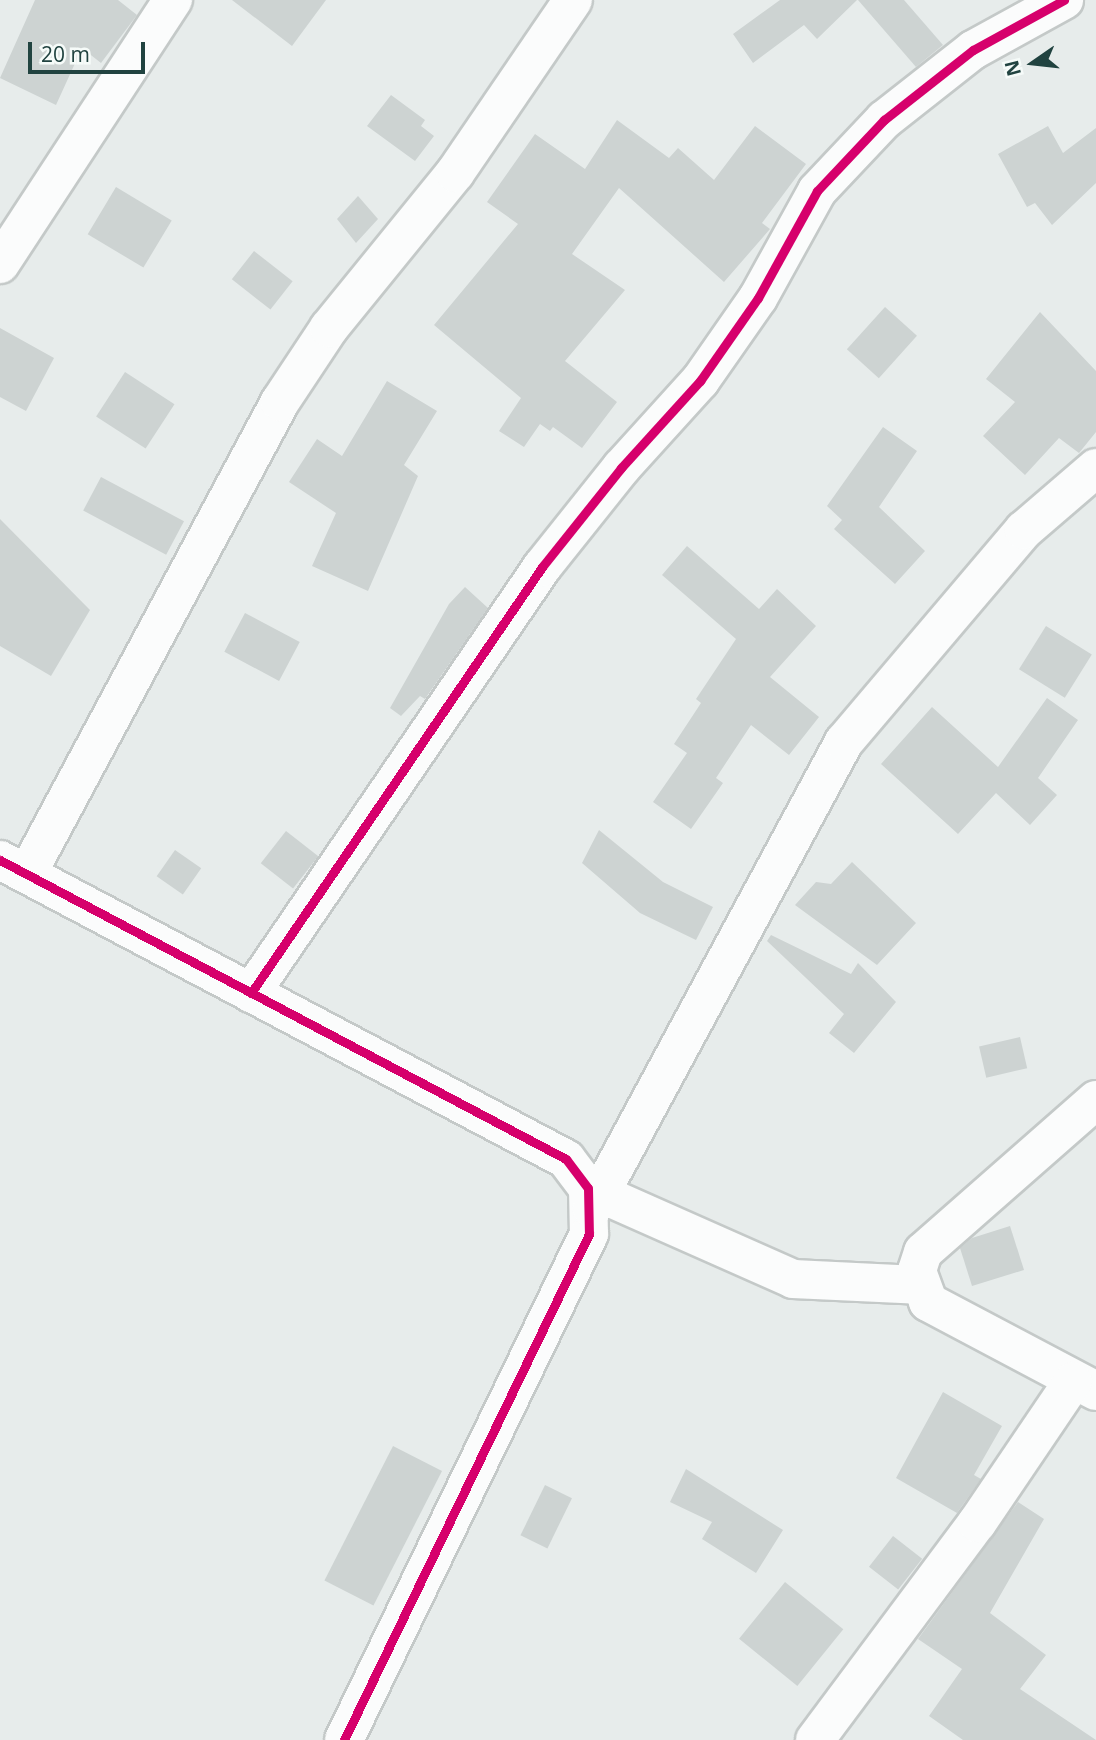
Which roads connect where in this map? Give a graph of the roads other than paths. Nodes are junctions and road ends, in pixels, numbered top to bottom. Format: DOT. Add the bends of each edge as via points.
graph roads {
  1 [pos="173,0"];
  2 [pos="573,0"];
  3 [pos="1064,0"];
  4 [pos="0,264"];
  5 [pos="1096,468"];
  6 [pos="14,867"];
  7 [pos="251,993"];
  8 [pos="1096,1100"];
  9 [pos="594,1197"];
  10 [pos="918,1285"];
  11 [pos="1085,1386"];
  12 [pos="344,1740"];
  13 [pos="816,1740"];
  1 -- 4 [label="street"];
  2 -- 6 [label="street" via="454,173 329,328 280,402"];
  3 -- 7 [label="street" via="973,50 884,120 817,191 758,298 713,362 542,567"];
  5 -- 9 [label="street" via="1024,530 844,741"];
  6 -- 7 [label="street"];
  7 -- 9 [label="street" via="566,1159"];
  8 -- 10 [label="street" via="923,1252 916,1271"];
  9 -- 10 [label="street" via="793,1279"];
  9 -- 12 [label="street" via="589,1234"];
  10 -- 11 [label="street" via="928,1302"];
  11 -- 13 [label="street"];
}
